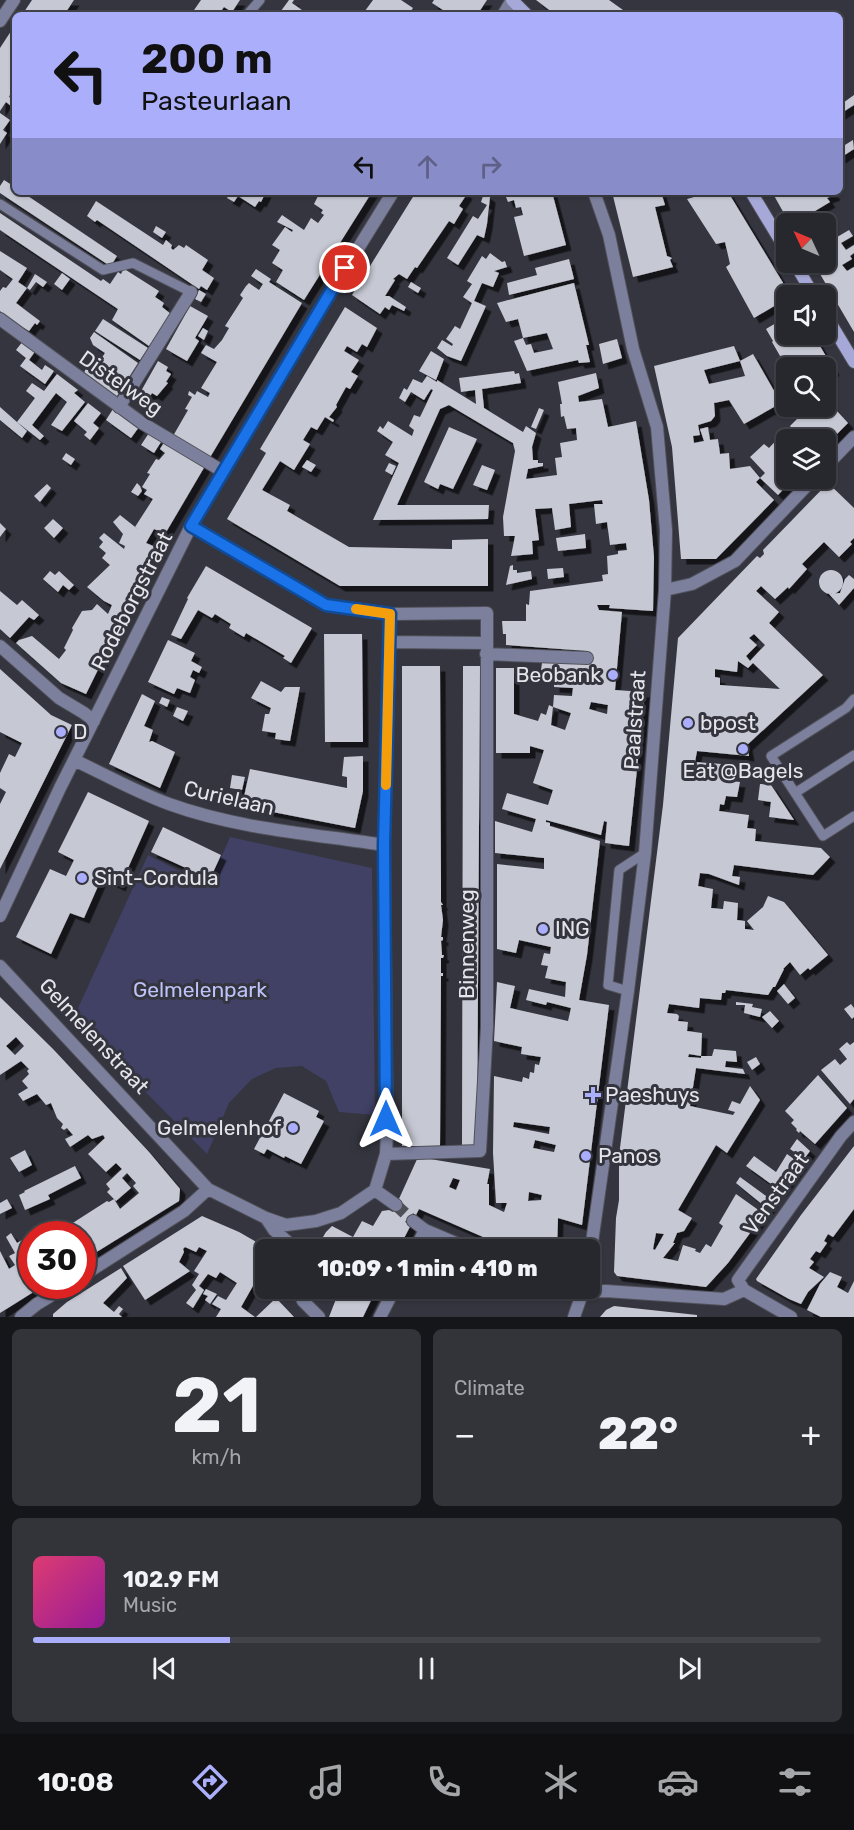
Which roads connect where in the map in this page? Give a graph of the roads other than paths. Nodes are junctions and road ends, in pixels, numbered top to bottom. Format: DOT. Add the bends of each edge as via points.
graph roads {
  1 [pos="14,0"];
  2 [pos="260,0"];
  3 [pos="512,0"];
  4 [pos="250,12"];
  5 [pos="524,12"];
  6 [pos="0,21"];
  7 [pos="391,195"];
  8 [pos="595,195"];
  9 [pos="753,195"];
  10 [pos="0,204"];
  11 [pos="776,233"];
  12 [pos="191,292"];
  13 [pos="0,319"];
  14 [pos="836,332"];
  15 [pos="854,362"];
  16 [pos="119,407"];
  17 [pos="854,437"];
  18 [pos="836,456"];
  19 [pos="224,472"];
  20 [pos="804,489"];
  21 [pos="191,526"];
  22 [pos="665,590"];
  23 [pos="390,614"];
  24 [pos="390,642"];
  25 [pos="0,646"];
  26 [pos="486,649"];
  27 [pos="587,658"];
  28 [pos="854,699"];
  29 [pos="94,722"];
  30 [pos="854,755"];
  31 [pos="74,760"];
  32 [pos="795,793"];
  33 [pos="854,816"];
  34 [pos="384,845"];
  35 [pos="645,853"];
  36 [pos="0,916"];
  37 [pos="0,966"];
  38 [pos="628,991"];
  39 [pos="854,1122"];
  40 [pos="386,1154"];
  41 [pos="208,1189"];
  42 [pos="375,1190"];
  43 [pos="396,1205"];
  44 [pos="266,1218"];
  45 [pos="413,1221"];
  46 [pos="424,1230"];
  47 [pos="284,1239"];
  48 [pos="420,1239"];
  49 [pos="447,1239"];
  50 [pos="592,1239"];
  51 [pos="96,1266"];
  52 [pos="744,1290"];
  53 [pos="600,1291"];
  54 [pos="45,1299"];
  55 [pos="302,1299"];
  56 [pos="389,1299"];
  57 [pos="580,1299"];
  58 [pos="21,1317"];
  59 [pos="319,1317"];
  60 [pos="380,1317"];
  61 [pos="574,1317"];
  62 [pos="791,1317"];
  1 -- 6 [label="street"];
  2 -- 4 [label="lane"];
  3 -- 5 [label="street"];
  7 -- 19 [label="street, Rodeborgstraat"];
  8 -- 22 [label="street, Paalstraat" via="609,235 633,349 657,427 666,530"];
  9 -- 11 [label="street"];
  10 -- 12 [label="lane" via="103,270 133,263"];
  12 -- 16 [label="street"];
  13 -- 16 [label="street, Distelweg"];
  14 -- 15 [label="street"];
  16 -- 19 [label="street, Distelweg"];
  17 -- 18 [label="street"];
  19 -- 21 [label="street, Rodeborgstraat"];
  20 -- 22 [label="street" via="735,561 692,584"];
  21 -- 23 [label="street" via="326,605"];
  21 -- 29 [label="street, Rodeborgstraat"];
  22 -- 35 [label="street, Paalstraat"];
  23 -- 24 [label="street"];
  23 -- 26 [label="street" via="487,613"];
  24 -- 26 [label="street"];
  24 -- 34 [label="street"];
  25 -- 29 [label="street" via="59,698"];
  26 -- 27 [label="street"];
  26 -- 40 [label="street, Binnenweg" via="487,1028 480,1151"];
  28 -- 32 [label="lane" via="771,756"];
  29 -- 31 [label="street, Rodeborgstraat"];
  30 -- 32 [label="lane"];
  31 -- 34 [label="street, Curielaan" via="171,805 237,823"];
  31 -- 36 [label="street, Rodeborgstraat"];
  32 -- 33 [label="lane" via="823,836"];
  34 -- 40 [label="street"];
  35 -- 38 [label="street, Paalstraat"];
  35 -- 38 [label="lane" via="619,870 608,985"];
  37 -- 41 [label="street, Gelmelenstraat"];
  38 -- 50 [label="street, Paalstraat"];
  39 -- 52 [label="street, Venstraat" via="738,1280"];
  40 -- 42 [label="street"];
  41 -- 44 [label="street, Gelmelenstraat"];
  41 -- 51 [label="street" via="184,1211"];
  42 -- 43 [label="street"];
  42 -- 44 [label="street" via="341,1213 316,1221 286,1225"];
  44 -- 47 [label="street, Gelmelenstraat"];
  45 -- 46 [label="street"];
  46 -- 48 [label="street"];
  46 -- 49 [label="street"];
  52 -- 53 [label="street" via="724,1299"];
  52 -- 62 [label="street"];
  54 -- 58 [label="street"];
  55 -- 59 [label="street"];
  56 -- 60 [label="street"];
  57 -- 61 [label="street"];
}
